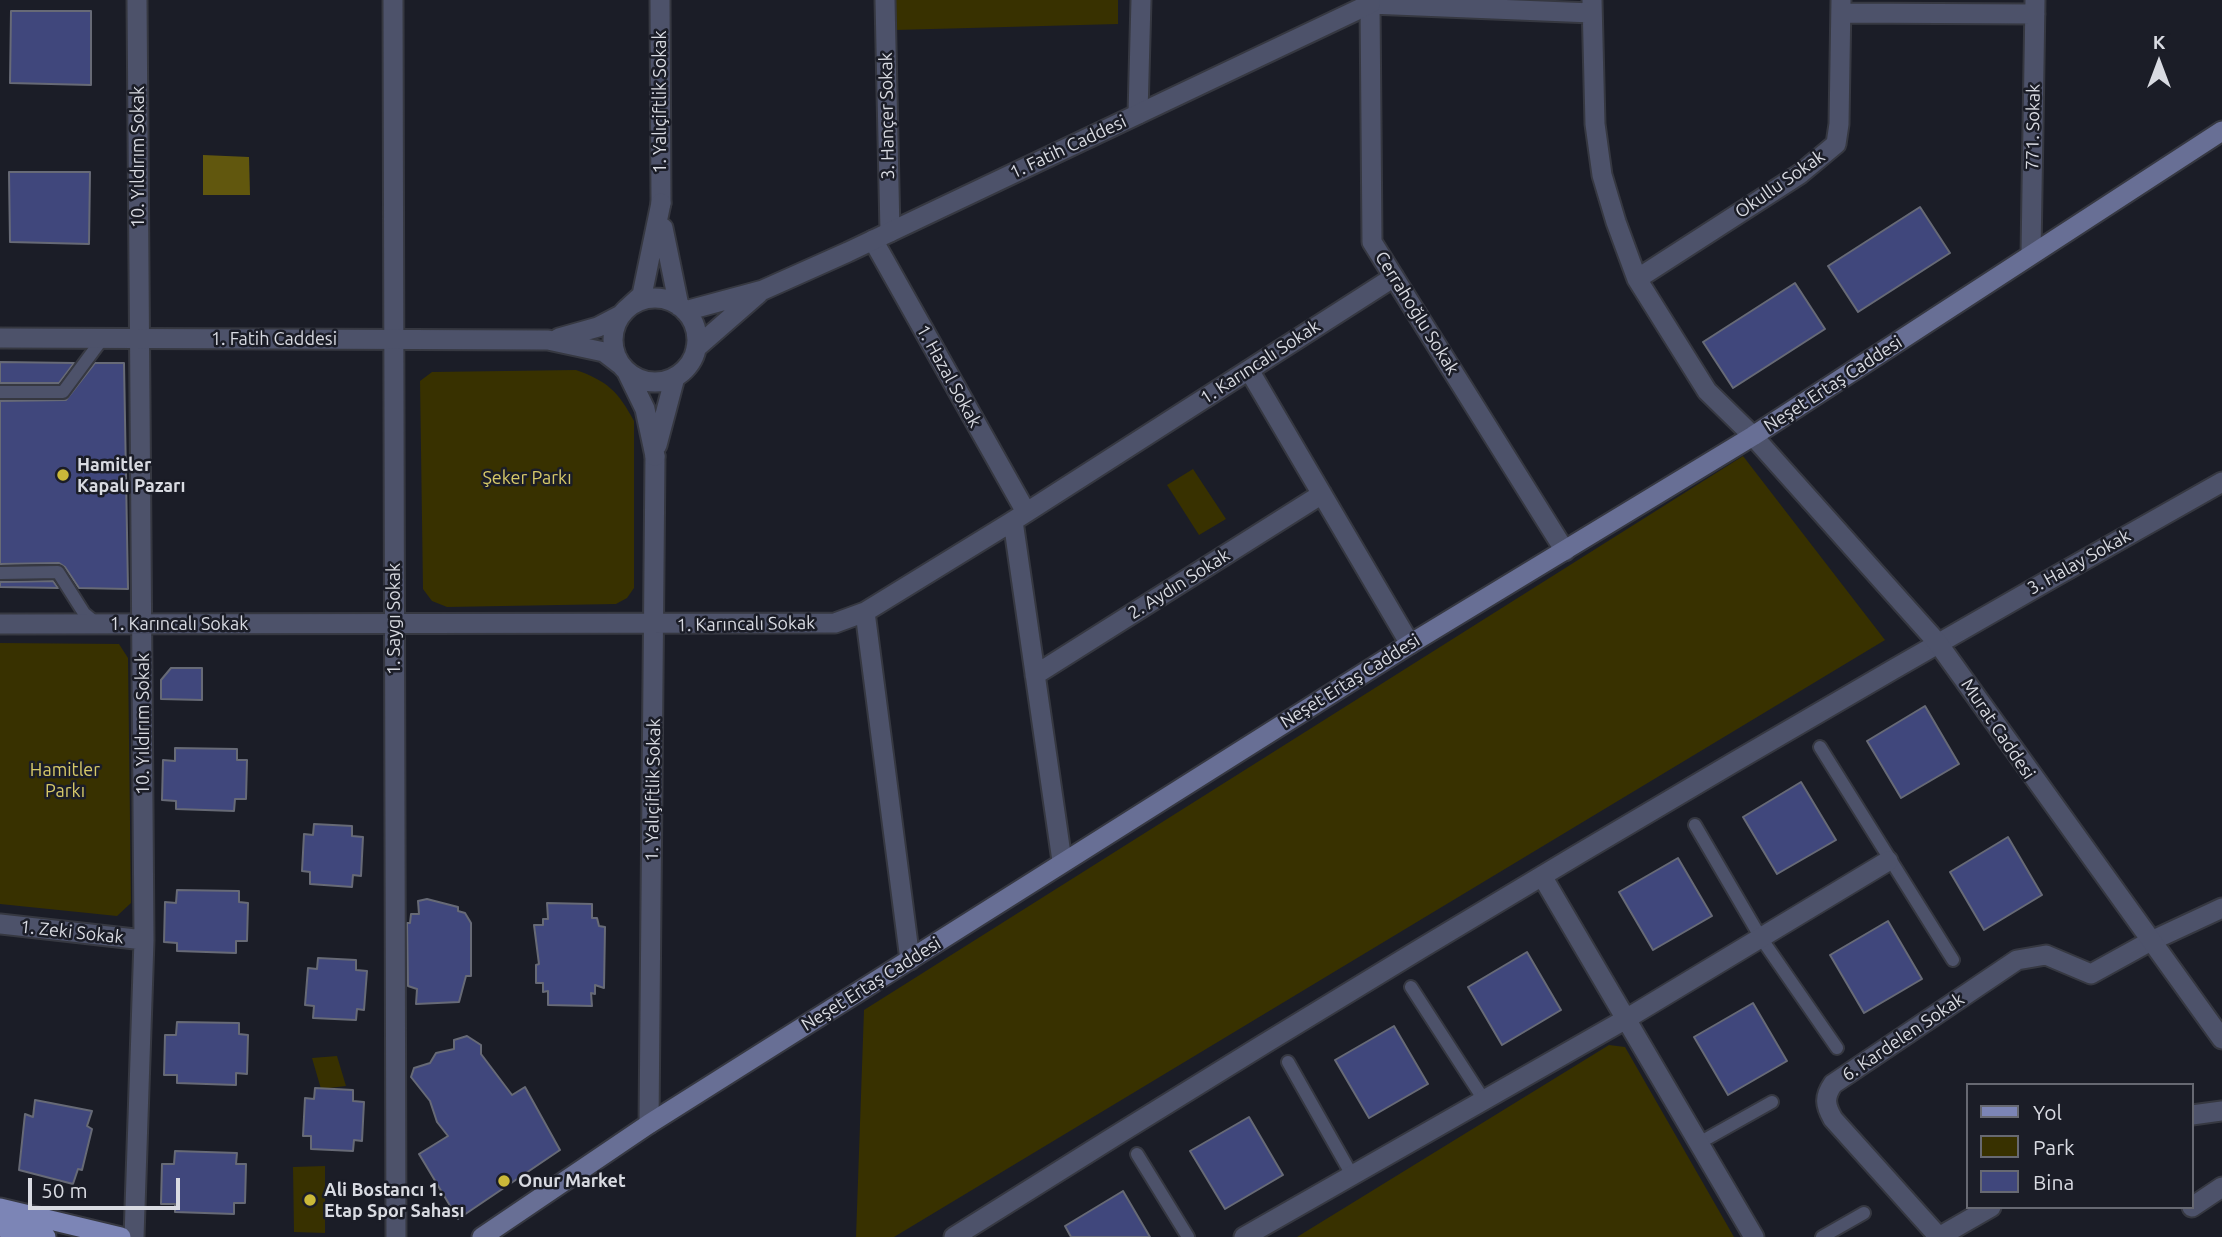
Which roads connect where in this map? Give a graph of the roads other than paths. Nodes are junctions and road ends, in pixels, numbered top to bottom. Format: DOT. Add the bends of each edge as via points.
graph roads {
  1 [pos="137,0"];
  2 [pos="393,0"];
  3 [pos="660,0"];
  4 [pos="885,0"];
  5 [pos="1140,0"];
  6 [pos="1370,2"];
  7 [pos="1592,6"];
  8 [pos="1841,7"];
  9 [pos="2035,7"];
  10 [pos="1138,114"];
  11 [pos="2222,131"];
  12 [pos="661,203"];
  13 [pos="881,236"];
  14 [pos="2031,254"];
  15 [pos="1394,277"];
  16 [pos="1637,279"];
  17 [pos="763,290"];
  18 [pos="682,309"];
  19 [pos="625,310"];
  20 [pos="0,338"];
  21 [pos="103,338"];
  22 [pos="139,338"];
  23 [pos="394,339"];
  24 [pos="548,340"];
  25 [pos="696,348"];
  26 [pos="623,367"];
  27 [pos="1248,370"];
  28 [pos="675,377"];
  29 [pos="0,392"];
  30 [pos="1753,436"];
  31 [pos="655,456"];
  32 [pos="2222,482"];
  33 [pos="1322,494"];
  34 [pos="1020,517"];
  35 [pos="1565,551"];
  36 [pos="0,573"];
  37 [pos="865,612"];
  38 [pos="0,624"];
  39 [pos="97,624"];
  40 [pos="142,624"];
  41 [pos="394,624"];
  42 [pos="655,625"];
  43 [pos="1937,642"];
  44 [pos="1410,644"];
  45 [pos="1035,675"];
  46 [pos="1820,747"];
  47 [pos="1695,825"];
  48 [pos="1062,861"];
  49 [pos="1888,861"];
  50 [pos="1542,876"];
  51 [pos="2222,908"];
  52 [pos="0,925"];
  53 [pos="1761,938"];
  54 [pos="144,940"];
  55 [pos="2149,942"];
  56 [pos="910,960"];
  57 [pos="1953,960"];
  58 [pos="1411,987"];
  59 [pos="1626,1019"];
  60 [pos="2219,1029"];
  61 [pos="1837,1048"];
  62 [pos="1288,1062"];
  63 [pos="1484,1100"];
  64 [pos="1772,1102"];
  65 [pos="2222,1111"];
  66 [pos="2194,1115"];
  67 [pos="649,1124"];
  68 [pos="1699,1143"];
  69 [pos="1137,1154"];
  70 [pos="1352,1175"];
  71 [pos="2222,1187"];
  72 [pos="2194,1205"];
  73 [pos="0,1208"];
  74 [pos="1988,1209"];
  75 [pos="1864,1213"];
  76 [pos="0,1227"];
  77 [pos="46,1237"];
  78 [pos="121,1237"];
  79 [pos="134,1237"];
  80 [pos="396,1237"];
  81 [pos="482,1237"];
  82 [pos="954,1237"];
  83 [pos="1188,1237"];
  84 [pos="1244,1237"];
  85 [pos="1754,1237"];
  86 [pos="1822,1237"];
  87 [pos="1939,1237"];
  1 -- 22 [label="street, 10. Yıldırım Sokak"];
  2 -- 23 [label="street, 1. Saygı Sokak"];
  3 -- 12 [label="street, 1. Yalıçiftlik Sokak"];
  4 -- 13 [label="street, 3. Hançer Sokak"];
  5 -- 10 [label="street"];
  6 -- 7 [label="street"];
  6 -- 10 [label="street, 1. Fatih Caddesi"];
  6 -- 15 [label="street, Cerrahoğlu Sokak" via="1372,242"];
  7 -- 16 [label="street, Murat Caddesi" via="1595,124 1602,175"];
  8 -- 9 [label="street"];
  8 -- 16 [label="street, Okullu Sokak" via="1836,144 1800,174"];
  9 -- 14 [label="street, 771. Sokak"];
  10 -- 13 [label="street, 1. Fatih Caddesi"];
  11 -- 14 [label="main road, Neşet Ertaş Caddesi"];
  12 -- 18 [label="street" via="665,250"];
  12 -- 19 [label="street" via="642,295"];
  13 -- 17 [label="street, 1. Fatih Caddesi"];
  13 -- 34 [label="street, 1. Hazal Sokak"];
  14 -- 30 [label="main road, Neşet Ertaş Caddesi"];
  15 -- 27 [label="street, 1. Karıncalı Sokak"];
  15 -- 35 [label="street, Cerrahoğlu Sokak"];
  16 -- 30 [label="street, Murat Caddesi" via="1707,391"];
  17 -- 18 [label="street"];
  17 -- 25 [label="street"];
  18 -- 19 [label="street" via="655,298"];
  18 -- 25 [label="street" via="694,324"];
  19 -- 24 [label="street" via="598,327"];
  19 -- 26 [label="street" via="613,340"];
  20 -- 21 [label="street, 1. Fatih Caddesi"];
  21 -- 22 [label="street, 1. Fatih Caddesi"];
  21 -- 29 [label="lane" via="63,392"];
  22 -- 23 [label="street, 1. Fatih Caddesi"];
  22 -- 40 [label="street, 10. Yıldırım Sokak"];
  23 -- 24 [label="street, 1. Fatih Caddesi"];
  23 -- 41 [label="street, 1. Saygı Sokak"];
  24 -- 26 [label="street" via="604,352"];
  25 -- 28 [label="street"];
  26 -- 28 [label="street" via="643,380"];
  26 -- 31 [label="street" via="639,390"];
  27 -- 33 [label="street"];
  27 -- 34 [label="street, 1. Karıncalı Sokak"];
  28 -- 31 [label="street"];
  30 -- 35 [label="main road, Neşet Ertaş Caddesi"];
  30 -- 43 [label="street, Murat Caddesi"];
  31 -- 42 [label="street, 1. Yalıçiftlik Sokak"];
  32 -- 43 [label="street, 3. Halay Sokak"];
  33 -- 44 [label="street"];
  33 -- 45 [label="street, 2. Aydın Sokak"];
  34 -- 37 [label="street, 1. Karıncalı Sokak"];
  34 -- 45 [label="street"];
  35 -- 44 [label="main road, Neşet Ertaş Caddesi"];
  36 -- 39 [label="lane" via="58,572 84,613"];
  37 -- 42 [label="street, 1. Karıncalı Sokak" via="835,623"];
  37 -- 56 [label="street"];
  38 -- 39 [label="street, 1. Karıncalı Sokak"];
  39 -- 40 [label="street, 1. Karıncalı Sokak"];
  40 -- 41 [label="street, 1. Karıncalı Sokak"];
  40 -- 54 [label="street, 10. Yıldırım Sokak"];
  41 -- 42 [label="street, 1. Karıncalı Sokak"];
  41 -- 80 [label="street, 1. Saygı Sokak"];
  42 -- 67 [label="street, 1. Yalıçiftlik Sokak"];
  43 -- 50 [label="street, 3. Halay Sokak"];
  43 -- 55 [label="street, Murat Caddesi"];
  44 -- 48 [label="main road, Neşet Ertaş Caddesi"];
  45 -- 48 [label="street"];
  46 -- 49 [label="lane"];
  47 -- 53 [label="lane"];
  48 -- 56 [label="main road, Neşet Ertaş Caddesi"];
  49 -- 53 [label="street"];
  49 -- 57 [label="lane"];
  50 -- 59 [label="street"];
  50 -- 82 [label="street, 3. Halay Sokak"];
  51 -- 55 [label="street"];
  52 -- 54 [label="street, 1. Zeki Sokak"];
  53 -- 59 [label="street"];
  53 -- 61 [label="lane"];
  54 -- 79 [label="street, 10. Yıldırım Sokak"];
  55 -- 60 [label="street, Murat Caddesi"];
  55 -- 87 [label="street, 6. Kardelen Sokak" via="2091,974 2046,955 2017,960 1833,1084 1826,1094 1826,1108 1833,1119"];
  56 -- 67 [label="main road, Neşet Ertaş Caddesi"];
  58 -- 63 [label="lane"];
  59 -- 63 [label="street"];
  59 -- 68 [label="street"];
  62 -- 70 [label="lane"];
  63 -- 70 [label="street"];
  64 -- 68 [label="lane"];
  65 -- 66 [label="street"];
  67 -- 81 [label="main road, Neşet Ertaş Caddesi"];
  68 -- 85 [label="street"];
  69 -- 83 [label="lane"];
  70 -- 84 [label="street"];
  71 -- 72 [label="street"];
  73 -- 78 [label="main road"];
  74 -- 87 [label="street"];
  75 -- 86 [label="lane"];
  76 -- 77 [label="main road"];
}
